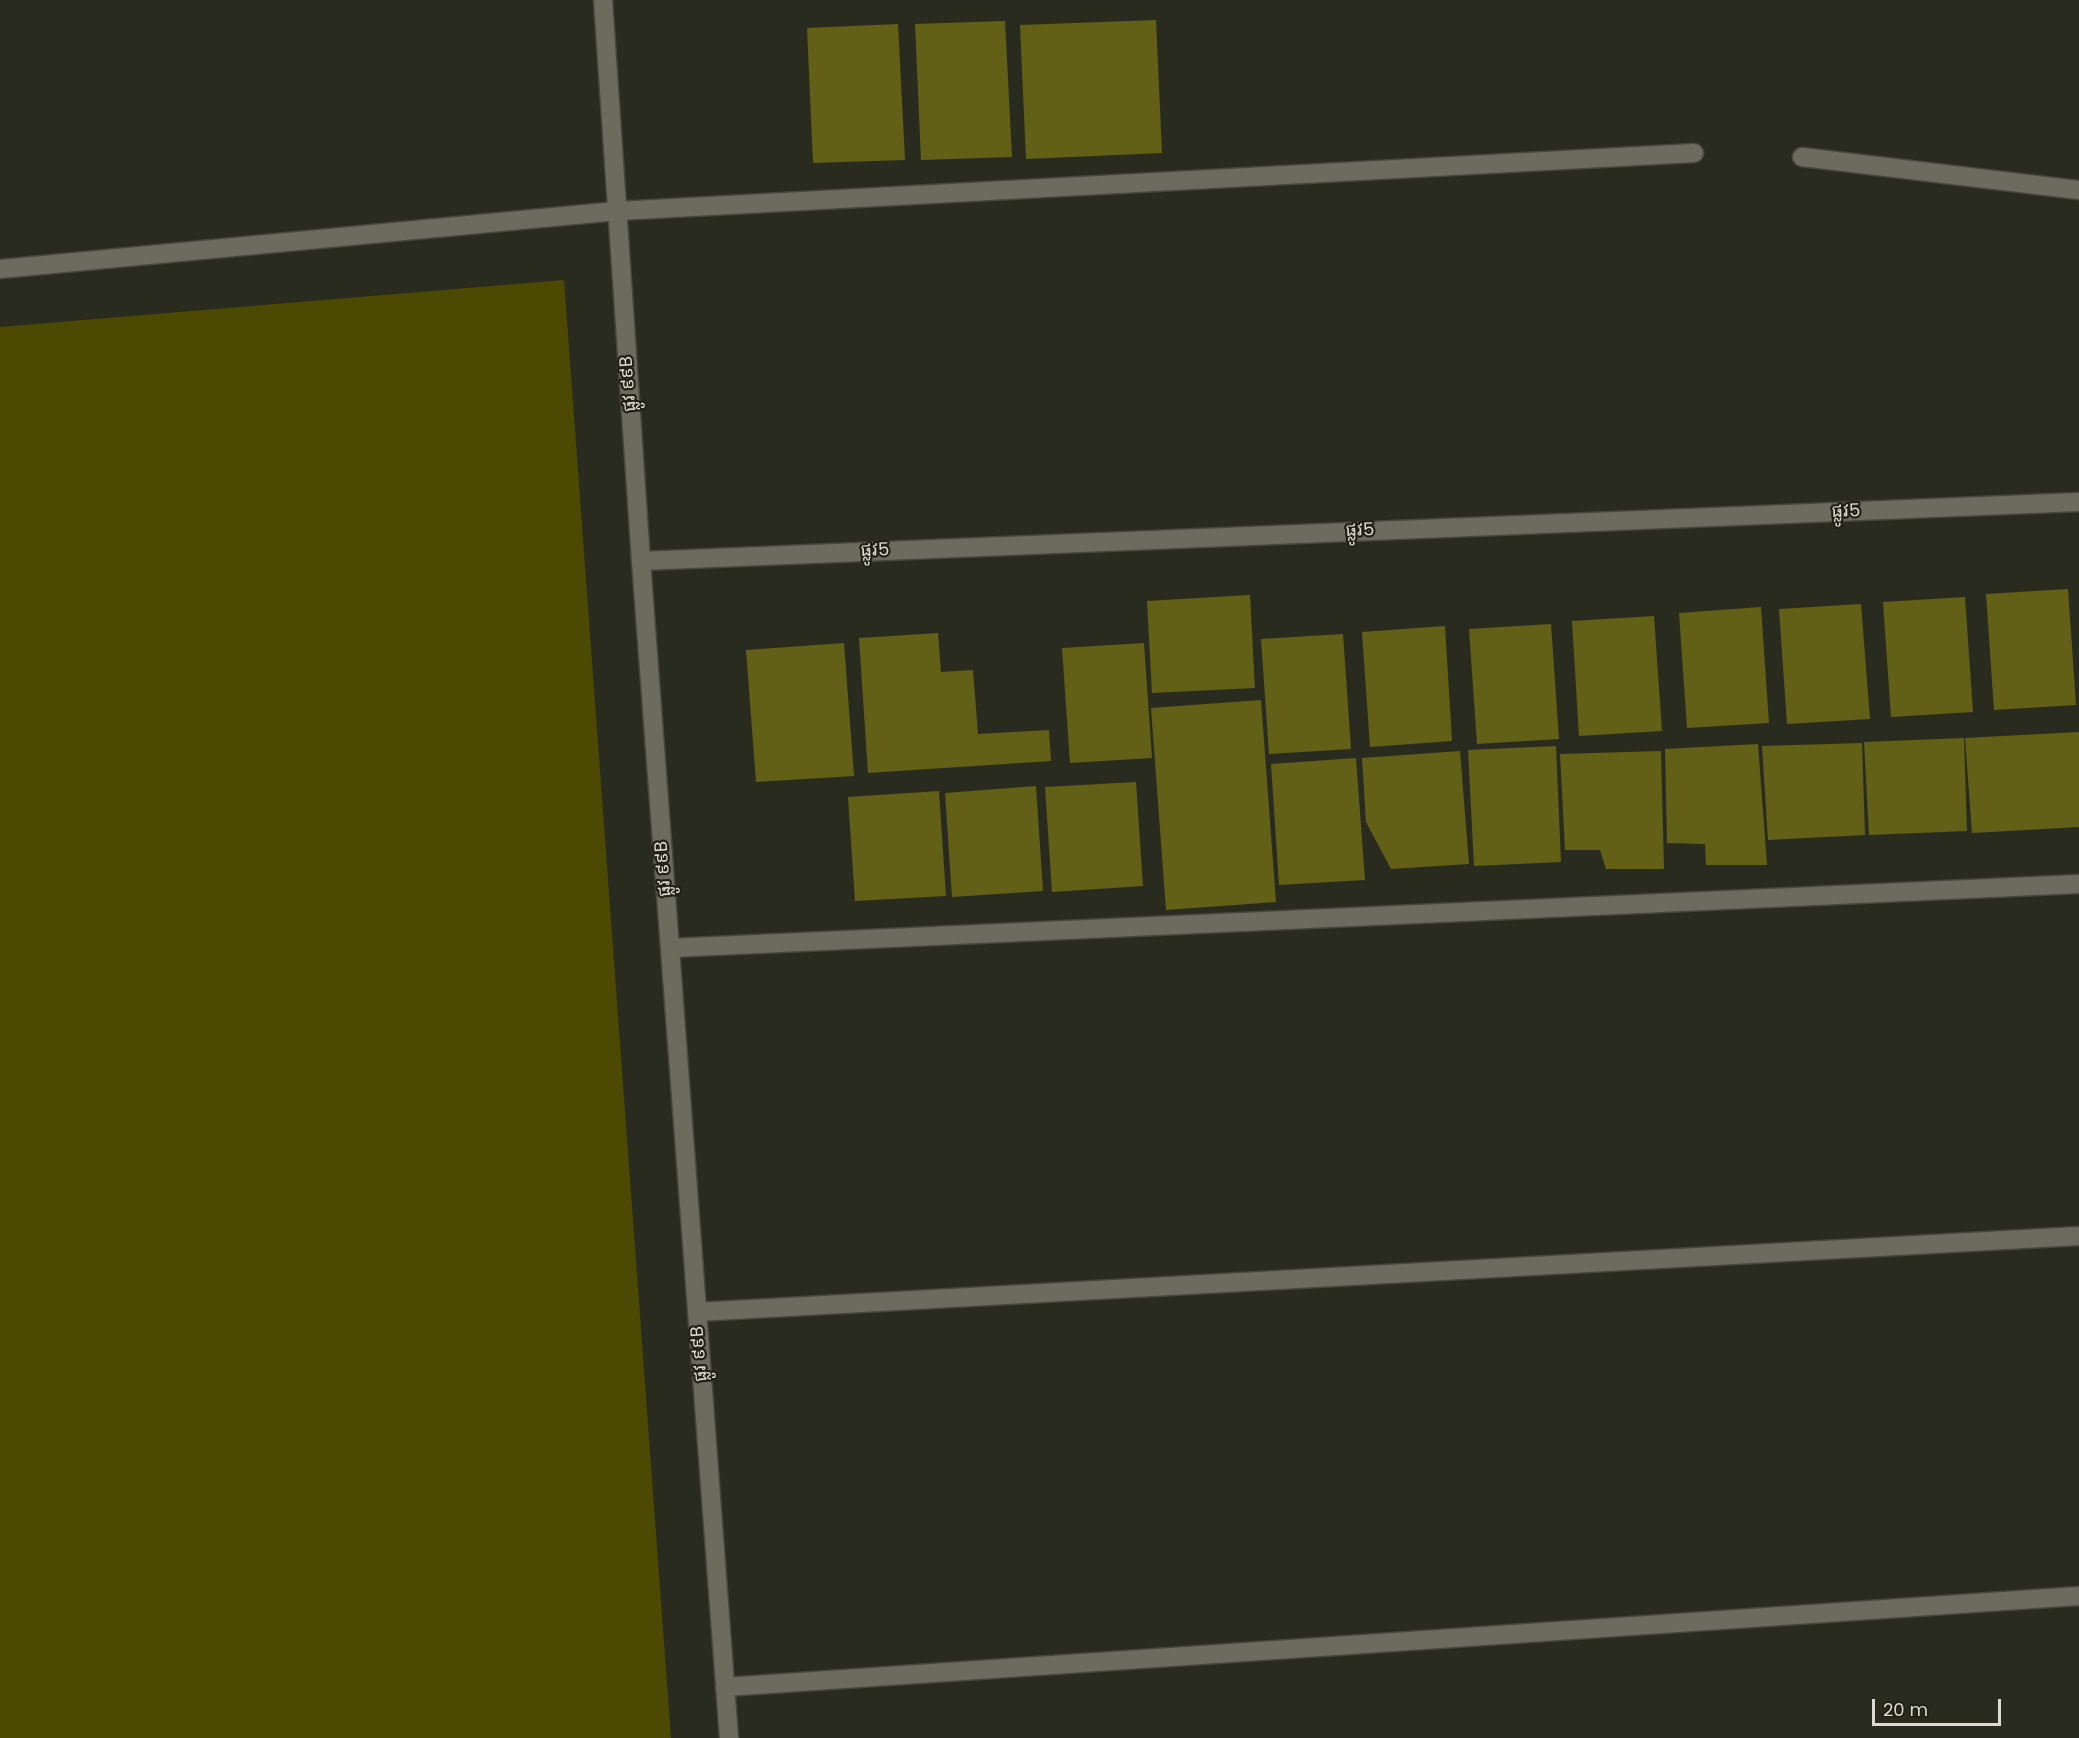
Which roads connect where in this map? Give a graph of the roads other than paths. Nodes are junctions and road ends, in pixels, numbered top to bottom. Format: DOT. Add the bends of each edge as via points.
graph roads {
  1 [pos="603,0"];
  2 [pos="1694,153"];
  3 [pos="1802,157"];
  4 [pos="2079,190"];
  5 [pos="617,211"];
  6 [pos="0,269"];
  7 [pos="2079,502"];
  8 [pos="641,561"];
  9 [pos="2079,884"];
  10 [pos="670,948"];
  11 [pos="2079,1236"];
  12 [pos="697,1312"];
  13 [pos="2079,1596"];
  14 [pos="725,1687"];
  15 [pos="729,1738"];
  1 -- 5 [label="street, ផ្លូវ ៩៩B"];
  2 -- 5 [label="street"];
  3 -- 4 [label="street"];
  5 -- 6 [label="street"];
  5 -- 8 [label="street, ផ្លូវ ៩៩B"];
  7 -- 8 [label="street, ផ្លូវ5"];
  8 -- 10 [label="street, ផ្លូវ ៩៩B"];
  9 -- 10 [label="street"];
  10 -- 12 [label="street, ផ្លូវ ៩៩B"];
  11 -- 12 [label="street"];
  12 -- 14 [label="street, ផ្លូវ ៩៩B"];
  13 -- 14 [label="street"];
  14 -- 15 [label="street, ផ្លូវ ៩៩B"];
}
